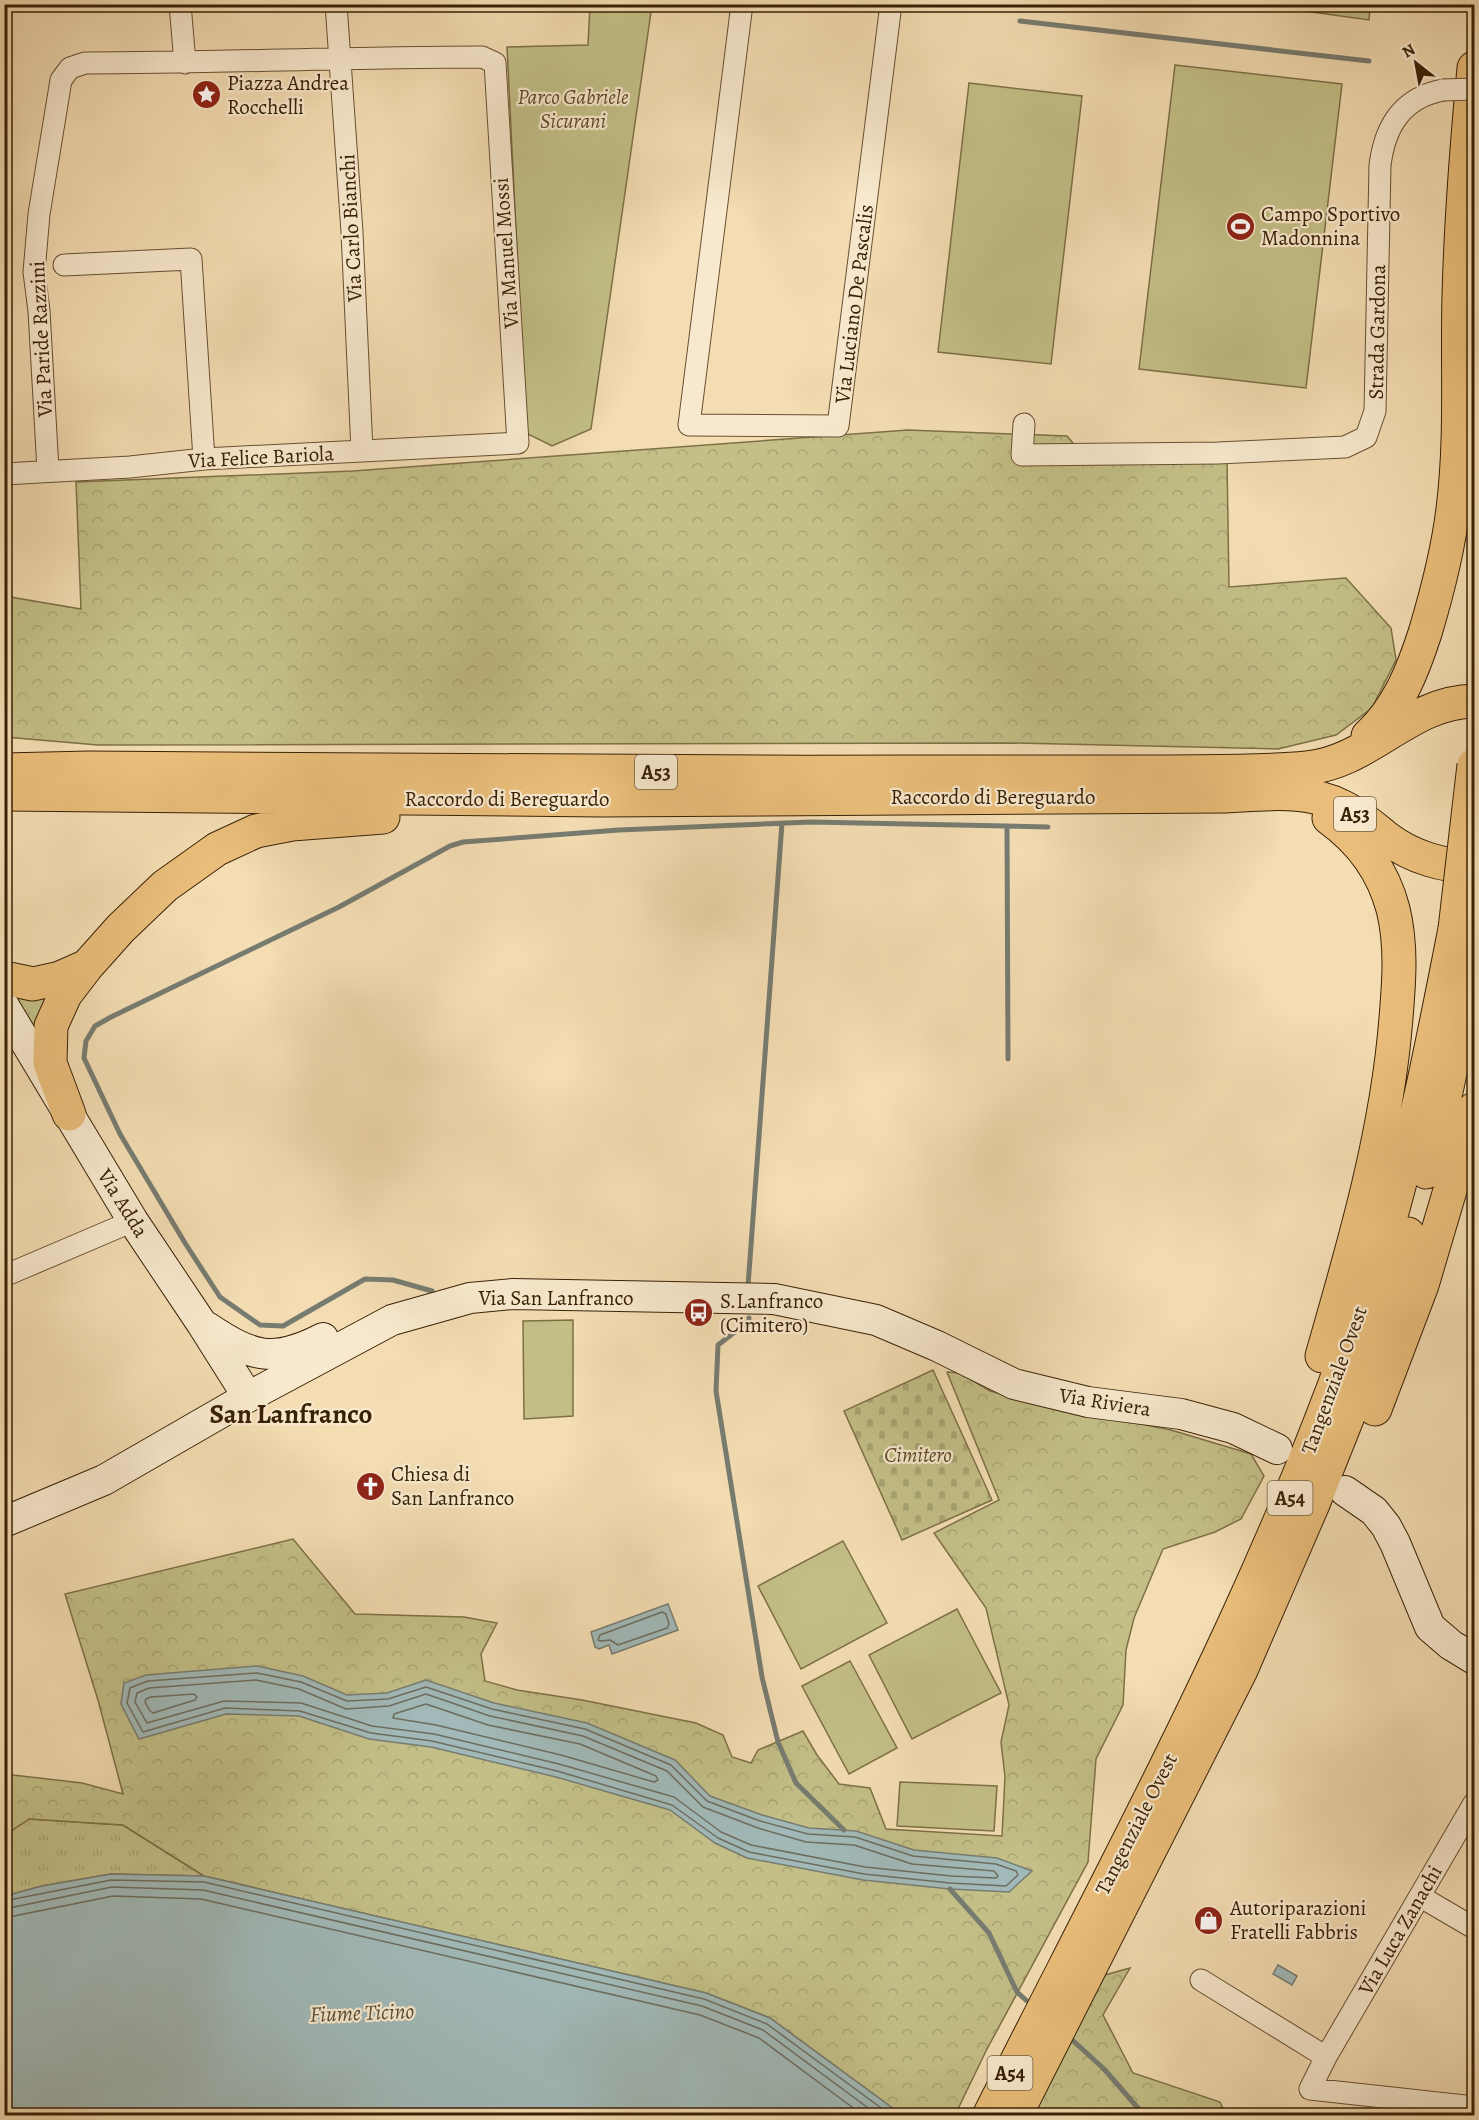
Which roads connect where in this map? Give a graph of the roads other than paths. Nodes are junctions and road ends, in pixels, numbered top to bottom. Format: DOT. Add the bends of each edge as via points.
graph roads {
  1 [pos="180,4"];
  2 [pos="336,4"];
  3 [pos="742,4"];
  4 [pos="891,4"];
  5 [pos="339,57"];
  6 [pos="185,63"];
  7 [pos="1474,68"];
  8 [pos="1474,89"];
  9 [pos="64,265"];
  10 [pos="1024,424"];
  11 [pos="518,443"];
  12 [pos="362,451"];
  13 [pos="204,459"];
  14 [pos="48,470"];
  15 [pos="4,474"];
  16 [pos="1474,701"];
  17 [pos="4,758"];
  18 [pos="1333,761"];
  19 [pos="1474,765"];
  20 [pos="89,768"];
  21 [pos="1224,784"];
  22 [pos="6,786"];
  23 [pos="601,800"];
  24 [pos="1474,866"];
  25 [pos="1474,959"];
  26 [pos="87,966"];
  27 [pos="4,978"];
  28 [pos="7,1015"];
  29 [pos="1474,1109"];
  30 [pos="69,1114"];
  31 [pos="133,1221"];
  32 [pos="4,1276"];
  33 [pos="392,1320"];
  34 [pos="202,1324"];
  35 [pos="937,1346"];
  36 [pos="248,1397"];
  37 [pos="1277,1449"];
  38 [pos="1345,1491"];
  39 [pos="4,1522"];
  40 [pos="1232,1658"];
  41 [pos="1474,1659"];
  42 [pos="1474,1803"];
  43 [pos="1421,1897"];
  44 [pos="1474,1928"];
  45 [pos="1202,1980"];
  46 [pos="1043,2036"];
  47 [pos="1326,2057"];
  48 [pos="1474,2107"];
  49 [pos="988,2115"];
  50 [pos="1015,2115"];
  1 -- 6 [label="street"];
  2 -- 5 [label="street, Via Carlo Bianchi"];
  3 -- 4 [label="street, Via Luciano De Pascalis" via="689,425 838,426"];
  5 -- 6 [label="street"];
  5 -- 11 [label="street, Via Manuel Mossi" via="482,57 495,63"];
  5 -- 12 [label="street, Via Carlo Bianchi"];
  6 -- 14 [label="street, Via Paride Razzini" via="85,63 70,68 61,80 39,214 34,272"];
  7 -- 18 [label="highway" via="1459,294 1457,451 1444,561 1418,653 1403,689 1373,731"];
  8 -- 10 [label="street, Strada Gardona, bridge" via="1443,90 1423,96 1406,107 1391,126 1382,148 1375,411 1366,437 1347,447 1218,453 1022,454"];
  9 -- 13 [label="street" via="190,259"];
  11 -- 12 [label="street, Via Felice Bariola"];
  12 -- 13 [label="street, Via Felice Bariola"];
  13 -- 14 [label="street, Via Felice Bariola"];
  14 -- 15 [label="street, Via Felice Bariola"];
  16 -- 18 [label="highway, A53" via="1431,709 1362,750"];
  17 -- 20 [label="highway"];
  18 -- 21 [label="highway, A53"];
  19 -- 40 [label="highway, Tangenziale Ovest / A54, bridge" via="1455,929 1414,1130 1340,1368"];
  20 -- 21 [label="highway, Raccordo di Bereguardo / A53" via="751,773"];
  20 -- 22 [label="highway, Raccordo di Bereguardo / A53"];
  21 -- 23 [label="highway, Raccordo di Bereguardo / A53"];
  21 -- 24 [label="highway, A53" via="1320,798 1345,807 1409,853"];
  21 -- 40 [label="highway" via="1307,807 1349,833 1372,861 1388,892 1396,922 1400,970 1385,1100 1347,1270"];
  22 -- 23 [label="highway, Raccordo di Bereguardo / A53"];
  23 -- 26 [label="highway" via="292,824 256,831 217,849 165,886"];
  25 -- 40 [label="highway, Tangenziale Ovest / A54" via="1440,1120 1368,1366 1313,1504"];
  26 -- 27 [label="highway" via="33,984"];
  26 -- 30 [label="highway" via="65,995 51,1026 50,1063"];
  28 -- 30 [label="street, Via Adda"];
  29 -- 40 [label="highway" via="1422,1285 1371,1419 1314,1533"];
  30 -- 31 [label="street, Via Adda"];
  31 -- 32 [label="street"];
  31 -- 34 [label="street, Via Adda"];
  33 -- 34 [label="street" via="366,1316 303,1349 265,1355 231,1343"];
  33 -- 35 [label="street, Via San Lanfranco" via="470,1298 513,1294 774,1299 876,1320"];
  33 -- 36 [label="street, Via San Lanfranco"];
  34 -- 36 [label="street, Via Adda"];
  35 -- 37 [label="street, Via Riviera" via="1014,1384 1088,1402 1181,1414 1233,1428"];
  36 -- 39 [label="street, Via San Lanfranco" via="104,1480"];
  38 -- 41 [label="street" via="1386,1526 1430,1627"];
  40 -- 46 [label="highway, Tangenziale Ovest / A54" via="1165,1768"];
  42 -- 43 [label="street, Via Luca Zanachi"];
  43 -- 44 [label="street"];
  43 -- 47 [label="street, Via Luca Zanachi"];
  45 -- 47 [label="street"];
  46 -- 49 [label="highway, Tangenziale Ovest / A54"];
  46 -- 50 [label="highway, Tangenziale Ovest / A54"];
  47 -- 48 [label="street, Via Luca Zanachi" via="1310,2089"];
}
